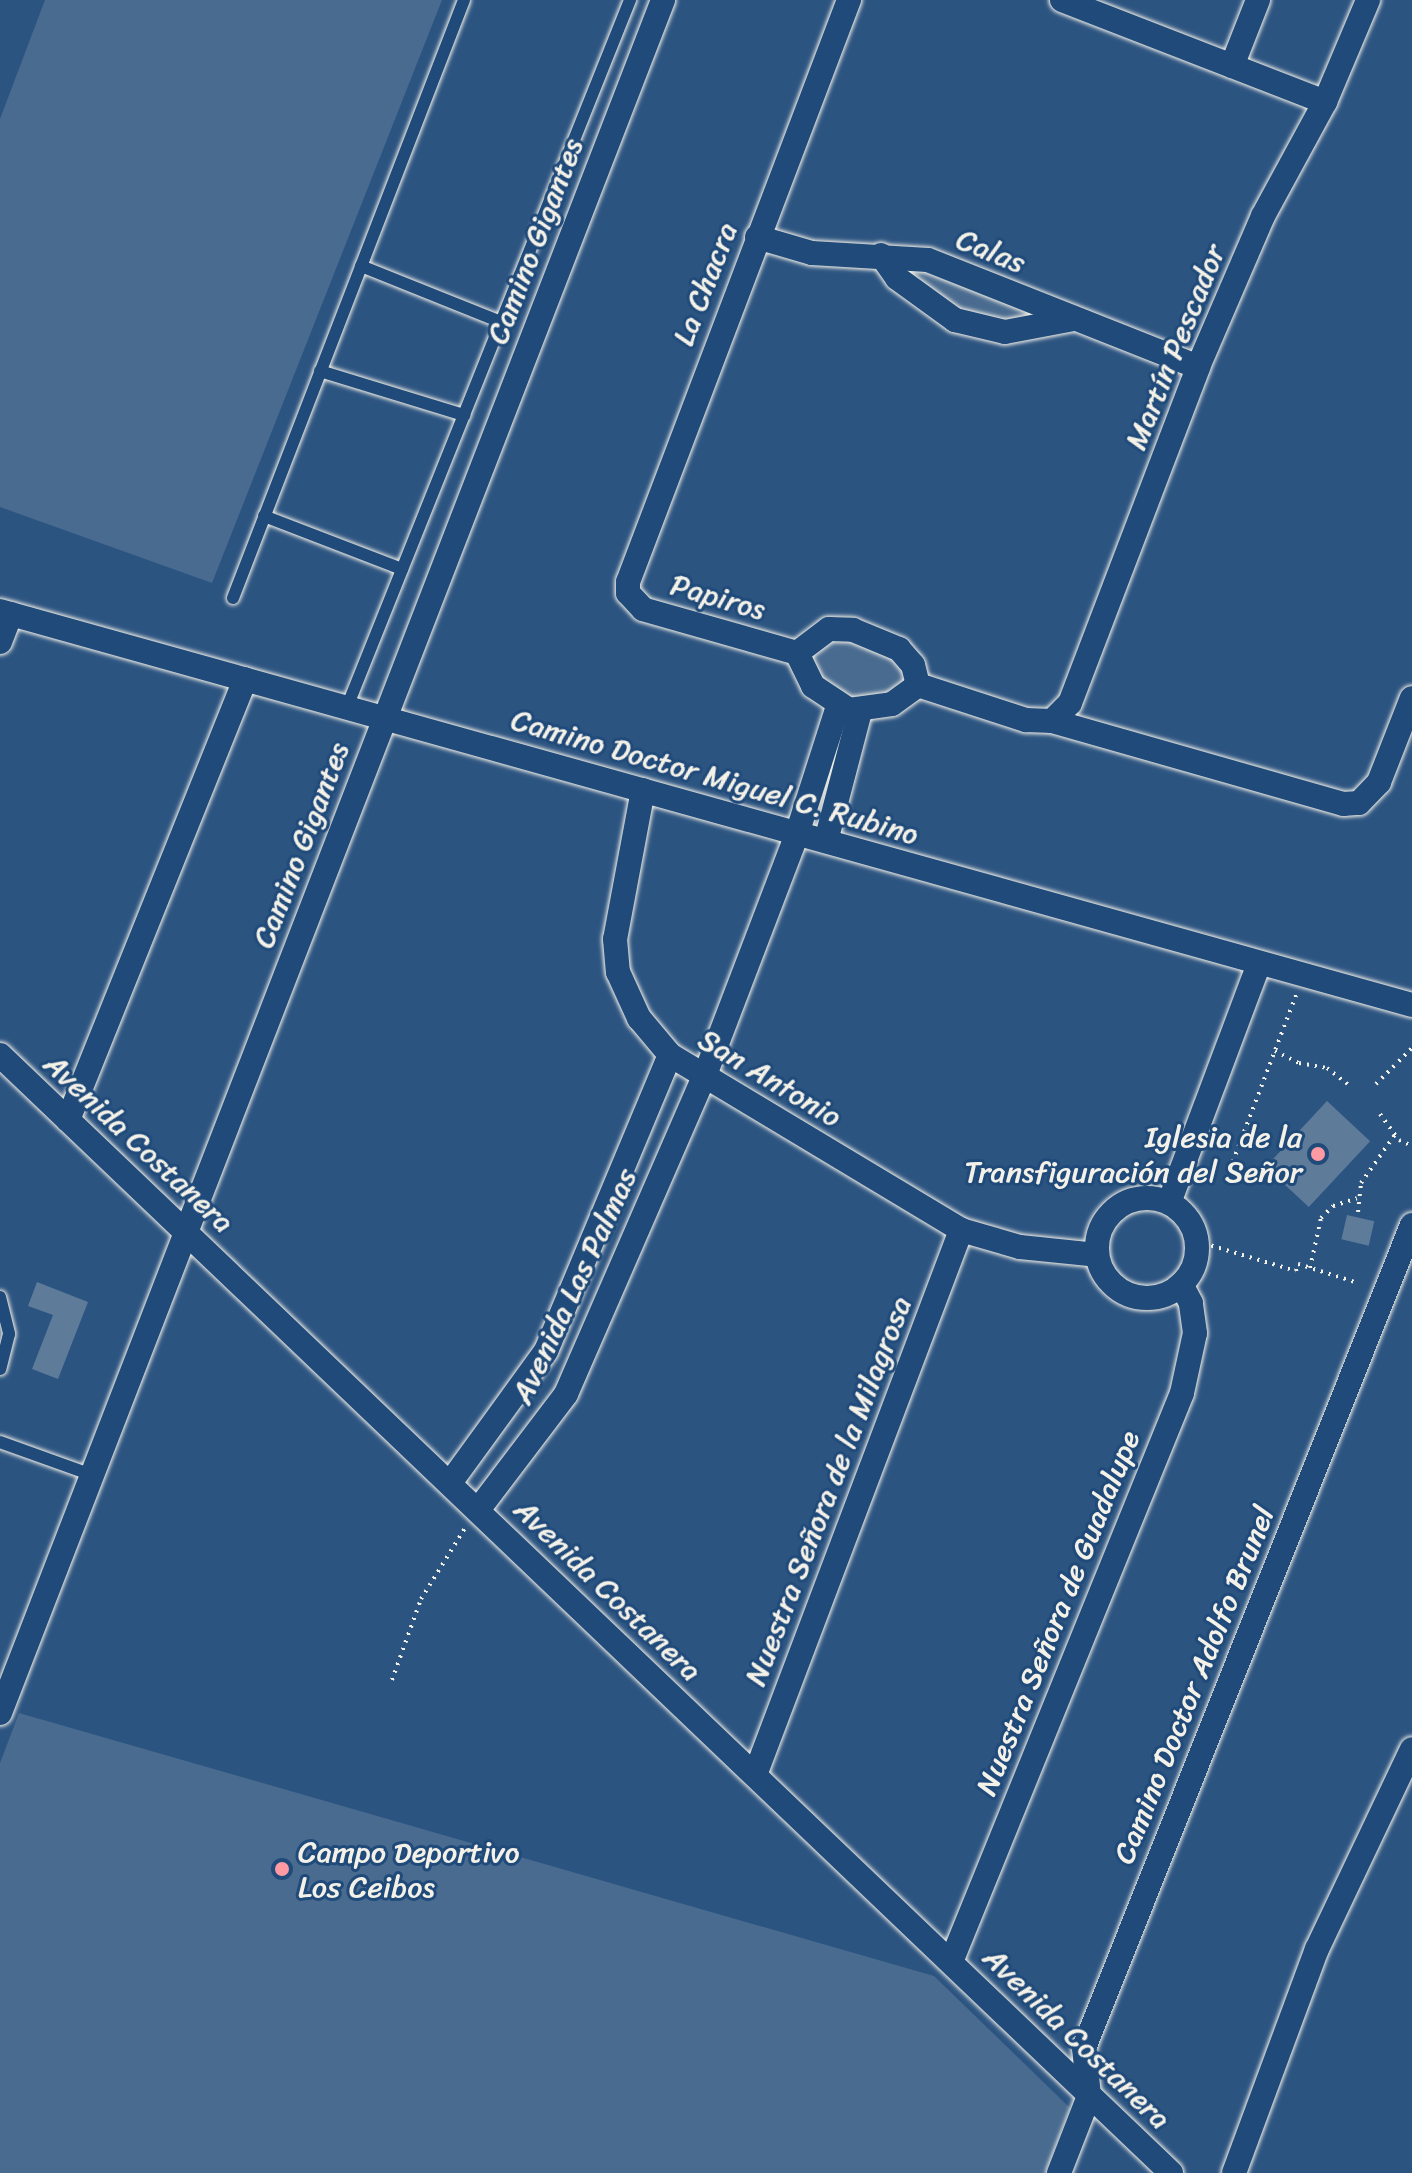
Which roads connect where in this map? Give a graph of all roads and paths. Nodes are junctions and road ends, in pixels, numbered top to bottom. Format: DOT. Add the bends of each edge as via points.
graph roads {
  1 [pos="464,0"];
  2 [pos="630,0"];
  3 [pos="663,0"];
  4 [pos="849,0"];
  5 [pos="1062,0"];
  6 [pos="1258,0"];
  7 [pos="1368,0"];
  8 [pos="1232,66"];
  9 [pos="1325,102"];
  10 [pos="757,237"];
  11 [pos="881,255"];
  12 [pos="361,266"];
  13 [pos="1074,319"];
  14 [pos="501,322"];
  15 [pos="1198,367"];
  16 [pos="320,371"];
  17 [pos="464,415"];
  18 [pos="264,516"];
  19 [pos="402,569"];
  20 [pos="628,593"];
  21 [pos="233,598"];
  22 [pos="5,613"];
  23 [pos="0,642"];
  24 [pos="797,653"];
  25 [pos="245,679"];
  26 [pos="918,685"];
  27 [pos="1412,698"];
  28 [pos="347,707"];
  29 [pos="849,708"];
  30 [pos="385,716"];
  31 [pos="1052,721"];
  32 [pos="643,790"];
  33 [pos="797,834"];
  34 [pos="826,841"];
  35 [pos="1259,963"];
  36 [pos="1304,975"];
  37 [pos="1412,1005"];
  38 [pos="1412,1048"];
  39 [pos="1275,1051"];
  40 [pos="0,1055"];
  41 [pos="670,1055"];
  42 [pos="705,1075"];
  43 [pos="1376,1084"];
  44 [pos="1349,1085"];
  45 [pos="1380,1114"];
  46 [pos="68,1120"];
  47 [pos="1396,1133"];
  48 [pos="1412,1146"];
  49 [pos="1230,1169"];
  50 [pos="1357,1198"];
  51 [pos="1169,1203"];
  52 [pos="1358,1212"];
  53 [pos="1412,1225"];
  54 [pos="961,1230"];
  55 [pos="186,1231"];
  56 [pos="1196,1241"];
  57 [pos="1097,1255"];
  58 [pos="1310,1268"];
  59 [pos="1355,1282"];
  60 [pos="1181,1284"];
  61 [pos="0,1297"];
  62 [pos="0,1369"];
  63 [pos="0,1442"];
  64 [pos="92,1475"];
  65 [pos="450,1483"];
  66 [pos="478,1510"];
  67 [pos="392,1680"];
  68 [pos="0,1713"];
  69 [pos="1412,1749"];
  70 [pos="755,1775"];
  71 [pos="951,1962"];
  72 [pos="1089,2096"];
  73 [pos="1059,2173"];
  74 [pos="1171,2173"];
  75 [pos="1234,2173"];
  1 -- 12 [label="lane"];
  2 -- 14 [label="lane"];
  3 -- 30 [label="street, Camino Gigantes"];
  4 -- 10 [label="street, La Chacra"];
  5 -- 8 [label="street"];
  6 -- 8 [label="street"];
  7 -- 9 [label="street, Martín Pescador"];
  8 -- 9 [label="street"];
  9 -- 15 [label="street, Martín Pescador" via="1263,216"];
  10 -- 11 [label="street, Calas" via="812,253"];
  10 -- 20 [label="street, La Chacra" via="631,569"];
  11 -- 13 [label="street, Calas" via="928,260"];
  11 -- 13 [label="street" via="897,278 955,320 1005,332"];
  12 -- 14 [label="lane"];
  12 -- 16 [label="lane"];
  13 -- 15 [label="street, Calas"];
  14 -- 17 [label="lane"];
  15 -- 31 [label="street, Martín Pescador" via="1070,703"];
  16 -- 17 [label="lane"];
  16 -- 18 [label="lane"];
  17 -- 19 [label="lane"];
  18 -- 19 [label="lane"];
  18 -- 21 [label="lane"];
  19 -- 28 [label="lane"];
  20 -- 24 [label="street, Papiros" via="643,609"];
  22 -- 23 [label="street"];
  22 -- 25 [label="street, Camino Doctor Miguel C. Rubino"];
  24 -- 26 [label="street, Papiros" via="829,629 853,630 899,649 913,665"];
  24 -- 29 [label="street, Papiros" via="813,686"];
  25 -- 28 [label="street, Camino Doctor Miguel C. Rubino"];
  25 -- 46 [label="street"];
  26 -- 29 [label="street" via="892,704"];
  26 -- 31 [label="street" via="1026,720"];
  27 -- 31 [label="street" via="1379,782 1359,803 1343,804"];
  28 -- 30 [label="street, Camino Doctor Miguel C. Rubino"];
  29 -- 33 [label="street"];
  29 -- 34 [label="street"];
  30 -- 32 [label="street, Camino Doctor Miguel C. Rubino"];
  30 -- 55 [label="street, Camino Gigantes"];
  32 -- 33 [label="street, Camino Doctor Miguel C. Rubino"];
  32 -- 41 [label="street, San Antonio" via="615,939 618,972 639,1018"];
  33 -- 34 [label="street, Camino Doctor Miguel C. Rubino"];
  33 -- 42 [label="street, Avenida Las Palmas"];
  34 -- 35 [label="street, Camino Doctor Miguel C. Rubino"];
  35 -- 36 [label="street, Camino Doctor Miguel C. Rubino"];
  35 -- 51 [label="street"];
  36 -- 37 [label="street, Camino Doctor Miguel C. Rubino"];
  36 -- 39 [label="path"];
  38 -- 43 [label="path"];
  39 -- 44 [label="path" via="1327,1068"];
  39 -- 49 [label="path"];
  40 -- 46 [label="street, Avenida Costanera"];
  41 -- 42 [label="street, San Antonio"];
  41 -- 65 [label="street, Avenida Las Palmas" via="546,1351"];
  42 -- 54 [label="street, San Antonio"];
  42 -- 66 [label="street, Avenida Las Palmas" via="566,1394"];
  45 -- 47 [label="path"];
  46 -- 55 [label="street, Avenida Costanera"];
  47 -- 48 [label="path"];
  47 -- 50 [label="path" via="1361,1183"];
  50 -- 52 [label="path"];
  50 -- 58 [label="path" via="1333,1206 1321,1218"];
  51 -- 56 [label="street" via="1187,1218"];
  51 -- 57 [label="street" via="1133,1199 1112,1211 1099,1231"];
  53 -- 72 [label="street, Camino Doctor Adolfo Brunel" via="1084,2048"];
  54 -- 57 [label="street, San Antonio" via="1020,1247"];
  54 -- 70 [label="street, Nuestra Señora de la Milagrosa"];
  55 -- 64 [label="street, Camino Gigantes"];
  55 -- 65 [label="street, Avenida Costanera"];
  56 -- 58 [label="path" via="1296,1271 1298,1264"];
  56 -- 60 [label="street" via="1194,1264"];
  57 -- 60 [label="street" via="1106,1277 1124,1292 1160,1296"];
  58 -- 59 [label="path"];
  60 -- 71 [label="street, Nuestra Señora de Guadalupe" via="1191,1303 1195,1333 1182,1393"];
  61 -- 62 [label="lane" via="9,1325"];
  63 -- 64 [label="lane"];
  64 -- 68 [label="street, Camino Gigantes"];
  65 -- 66 [label="street, Avenida Costanera"];
  66 -- 67 [label="path" via="440,1561"];
  66 -- 70 [label="street, Avenida Costanera"];
  69 -- 75 [label="street" via="1317,1949"];
  70 -- 71 [label="street, Avenida Costanera"];
  71 -- 72 [label="street, Avenida Costanera"];
  72 -- 73 [label="street, Camino Doctor Adolfo Brunel"];
  72 -- 74 [label="street, Avenida Costanera"];
}
